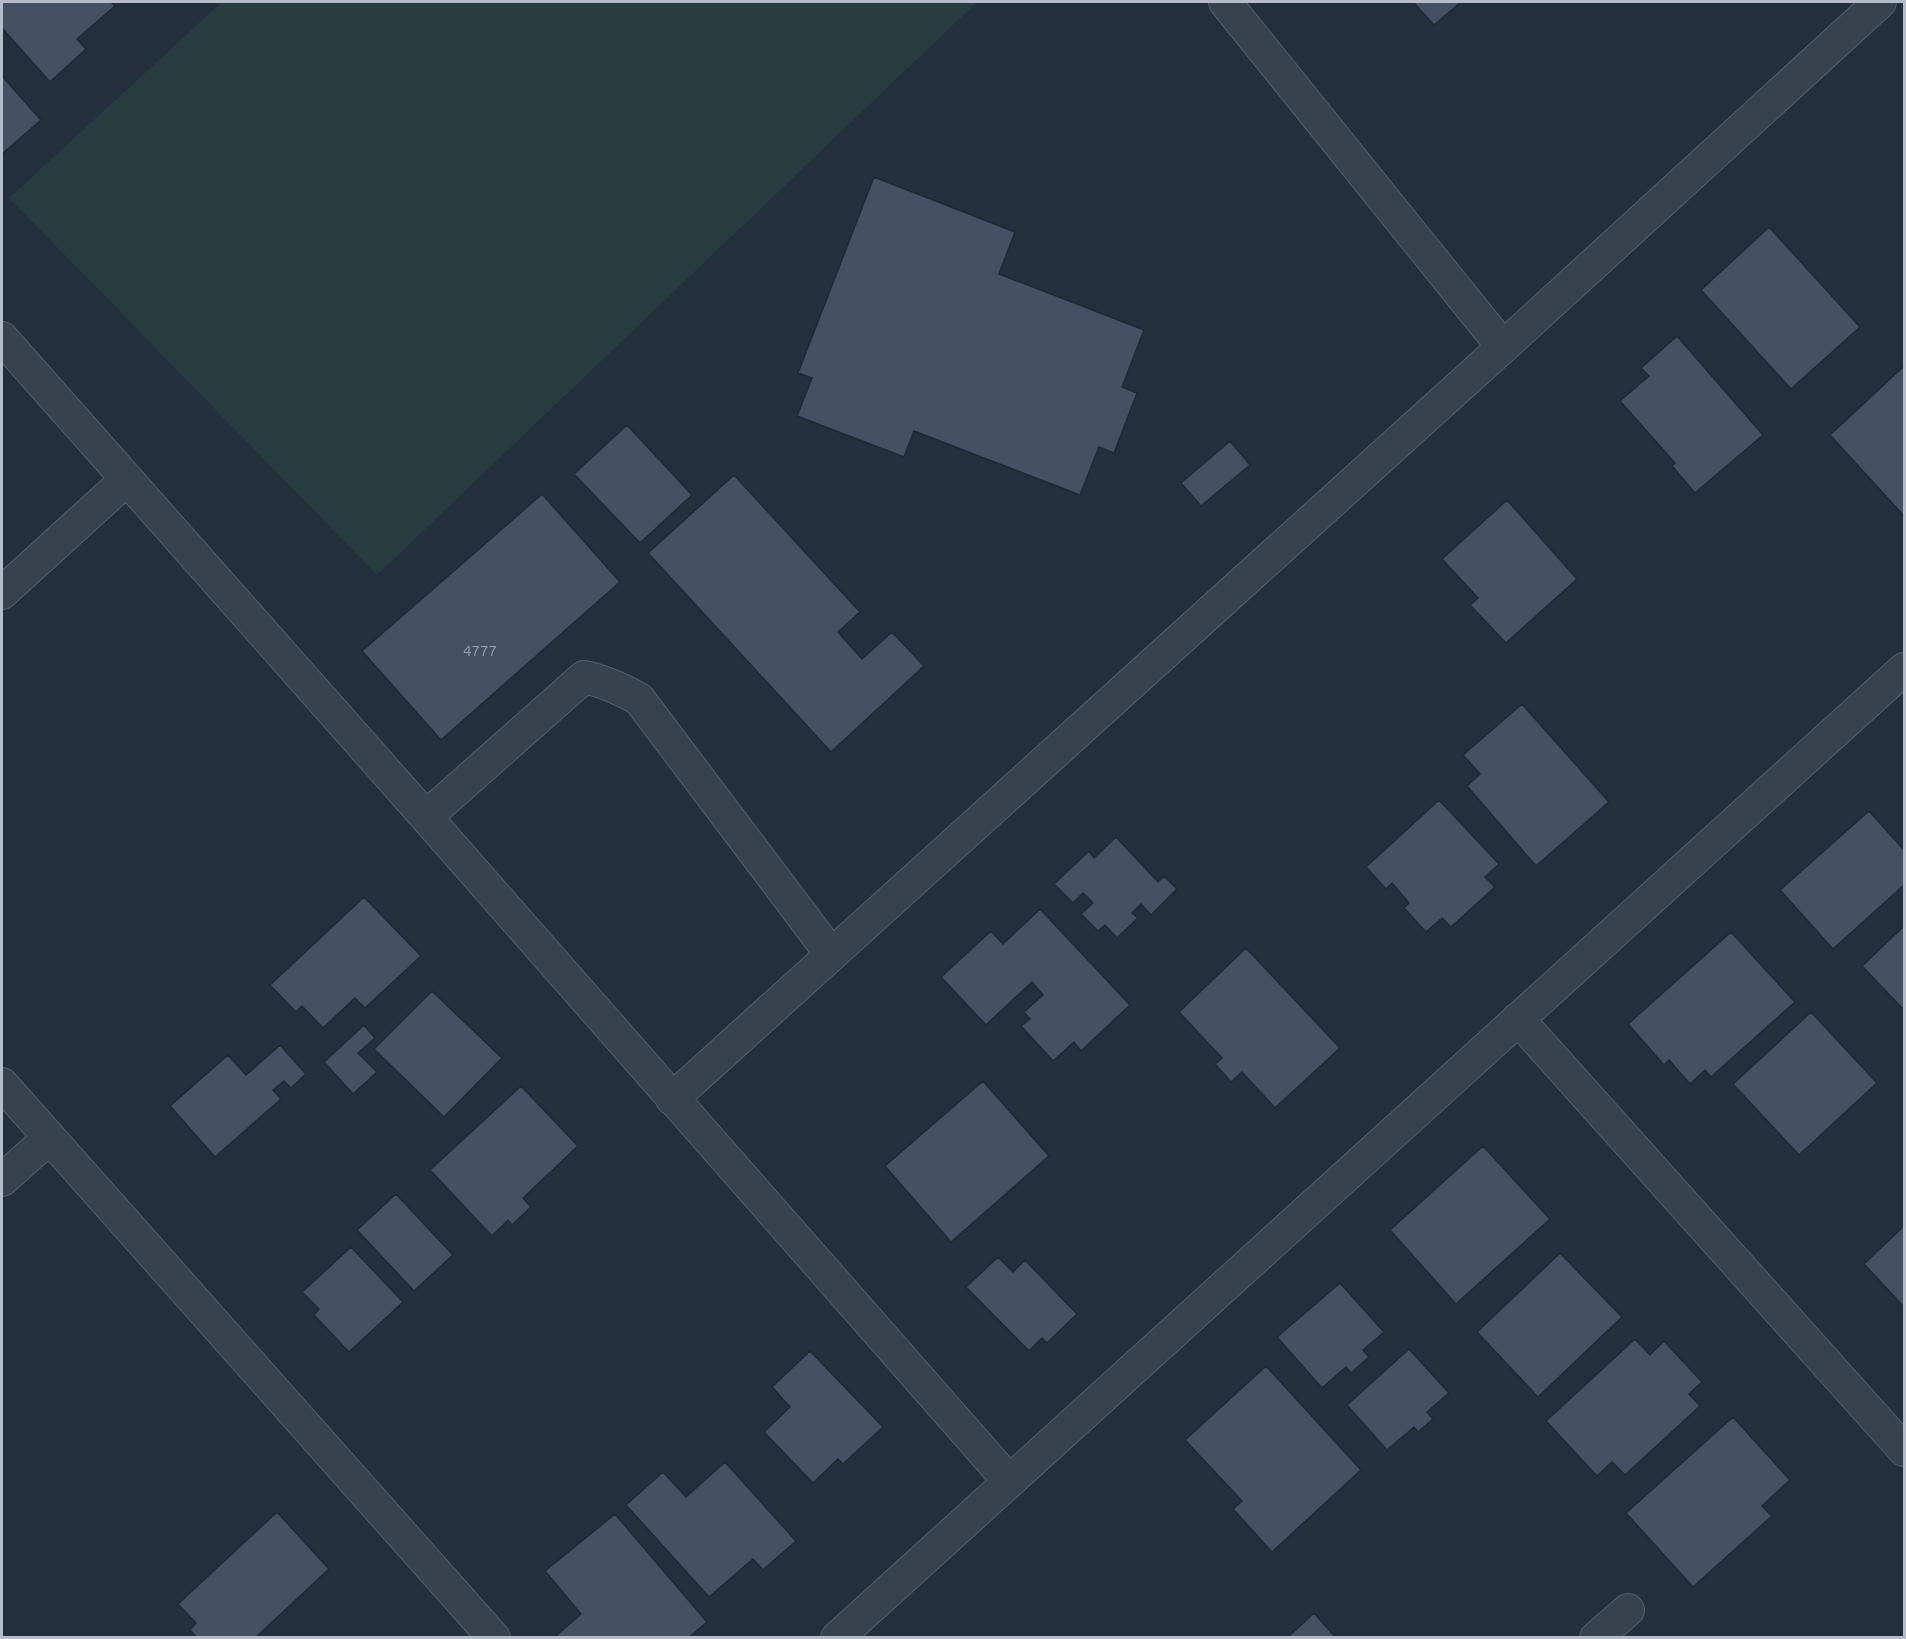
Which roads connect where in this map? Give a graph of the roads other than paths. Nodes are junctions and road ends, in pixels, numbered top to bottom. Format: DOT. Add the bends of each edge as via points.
graph roads {
  1 [pos="1224,2"];
  2 [pos="1880,2"];
  3 [pos="2,338"];
  4 [pos="1503,347"];
  5 [pos="126,480"];
  6 [pos="2,593"];
  7 [pos="1902,676"];
  8 [pos="426,817"];
  9 [pos="831,954"];
  10 [pos="1518,1019"];
  11 [pos="2,1084"];
  12 [pos="672,1099"];
  13 [pos="50,1138"];
  14 [pos="2,1180"];
  15 [pos="1905,1450"];
  16 [pos="1009,1481"];
  17 [pos="1628,1610"];
  18 [pos="494,1638"];
  19 [pos="837,1638"];
  20 [pos="1596,1638"];
  1 -- 4 [label="street"];
  2 -- 4 [label="street"];
  3 -- 5 [label="street"];
  4 -- 9 [label="street"];
  5 -- 6 [label="street"];
  5 -- 8 [label="street"];
  7 -- 10 [label="street"];
  8 -- 9 [label="street" via="584,677 605,682 639,699"];
  8 -- 12 [label="street"];
  9 -- 12 [label="street"];
  10 -- 15 [label="street"];
  10 -- 16 [label="street"];
  11 -- 13 [label="street"];
  12 -- 16 [label="street"];
  13 -- 14 [label="street"];
  13 -- 18 [label="street"];
  16 -- 19 [label="street"];
  17 -- 20 [label="street"];
}
